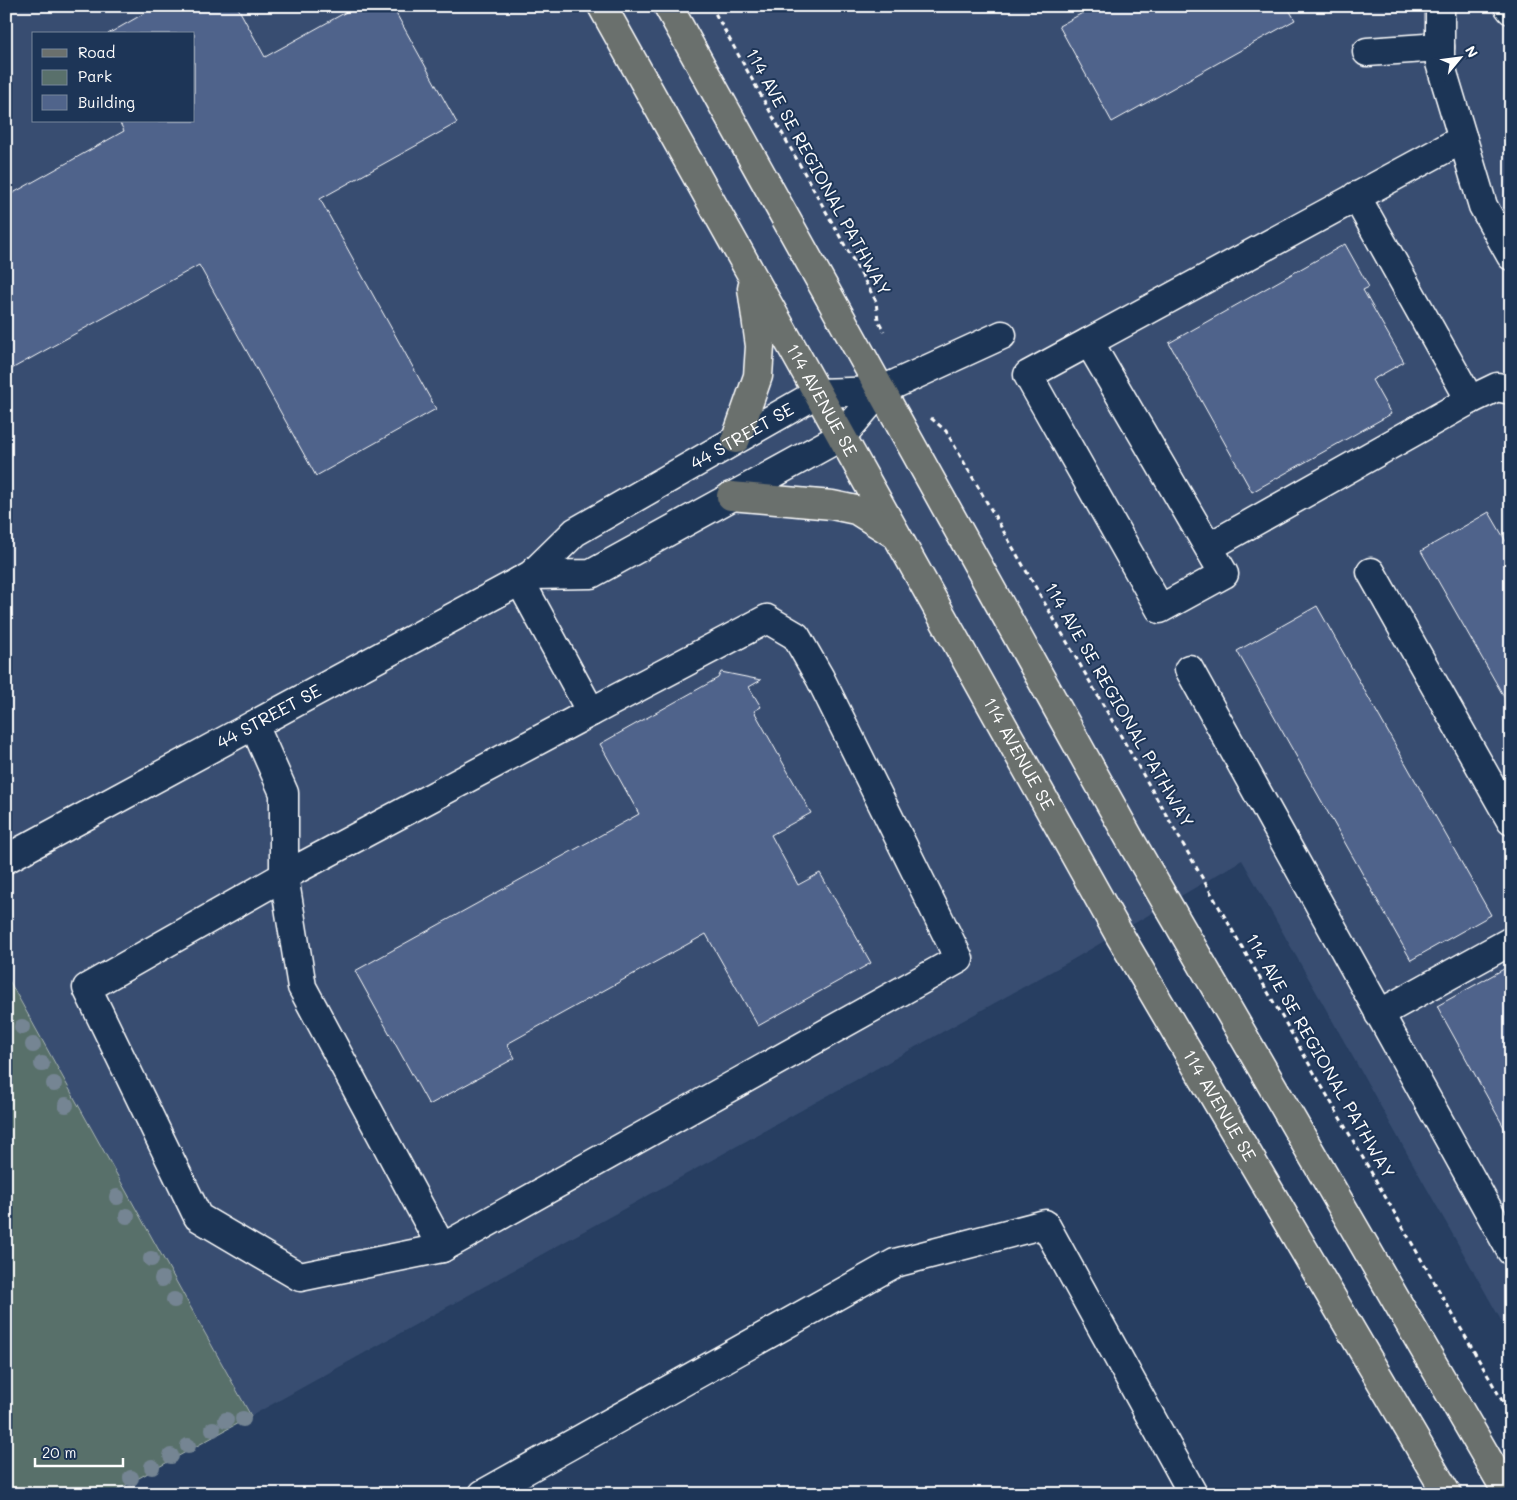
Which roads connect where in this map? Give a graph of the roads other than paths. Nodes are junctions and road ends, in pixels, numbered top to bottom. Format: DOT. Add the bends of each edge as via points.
graph roads {
  1 [pos="602,6"];
  2 [pos="668,6"];
  3 [pos="1440,6"];
  4 [pos="1508,6"];
  5 [pos="1511,10"];
  6 [pos="1440,47"];
  7 [pos="1368,52"];
  8 [pos="1463,140"];
  9 [pos="1356,196"];
  10 [pos="1511,256"];
  11 [pos="750,274"];
  12 [pos="1002,335"];
  13 [pos="1089,342"];
  14 [pos="1511,390"];
  15 [pos="880,391"];
  16 [pos="818,393"];
  17 [pos="1470,400"];
  18 [pos="842,436"];
  19 [pos="736,439"];
  20 [pos="731,496"];
  21 [pos="897,536"];
  22 [pos="1209,547"];
  23 [pos="1371,572"];
  24 [pos="526,578"];
  25 [pos="1189,670"];
  26 [pos="591,712"];
  27 [pos="254,725"];
  28 [pos="1511,821"];
  29 [pos="6,859"];
  30 [pos="284,876"];
  31 [pos="1511,941"];
  32 [pos="1379,1014"];
  33 [pos="442,1248"];
  34 [pos="1511,1251"];
  35 [pos="483,1494"];
  36 [pos="1193,1494"];
  37 [pos="1447,1494"];
  38 [pos="1508,1494"];
  1 -- 11 [label="main road, 114 AVENUE SE"];
  2 -- 15 [label="main road"];
  3 -- 6 [label="street"];
  4 -- 5 [label="street"];
  6 -- 7 [label="street"];
  6 -- 8 [label="street" via="1440,63"];
  8 -- 9 [label="street"];
  8 -- 10 [label="street" via="1483,206"];
  9 -- 13 [label="street"];
  9 -- 17 [label="street"];
  11 -- 16 [label="main road, 114 AVENUE SE"];
  11 -- 19 [label="main road" via="760,346 758,376"];
  12 -- 15 [label="street"];
  13 -- 22 [label="street"];
  13 -- 22 [label="street" via="1028,376 1160,609 1224,574"];
  14 -- 17 [label="street" via="1497,387"];
  15 -- 16 [label="street, 44 STREET SE"];
  15 -- 18 [label="street, 44 STREET SE"];
  15 -- 38 [label="main road" via="1137,852"];
  16 -- 18 [label="main road, 114 AVENUE SE"];
  16 -- 19 [label="street, 44 STREET SE"];
  17 -- 22 [label="street"];
  18 -- 20 [label="street, 44 STREET SE"];
  18 -- 21 [label="main road, 114 AVENUE SE"];
  19 -- 24 [label="street, 44 STREET SE" via="575,532"];
  20 -- 21 [label="main road" via="806,501 848,508"];
  20 -- 24 [label="street, 44 STREET SE" via="591,574"];
  21 -- 37 [label="main road, 114 AVENUE SE" via="1120,936"];
  23 -- 28 [label="street"];
  24 -- 26 [label="street"];
  24 -- 27 [label="street, 44 STREET SE"];
  25 -- 32 [label="street"];
  26 -- 30 [label="street"];
  26 -- 33 [label="street" via="767,619 796,636 820,678 959,959"];
  27 -- 29 [label="street, 44 STREET SE"];
  27 -- 30 [label="street" via="284,793"];
  30 -- 33 [label="street" via="302,987"];
  30 -- 33 [label="street" via="86,988 198,1217 300,1277"];
  31 -- 32 [label="street"];
  32 -- 34 [label="street"];
  35 -- 36 [label="street" via="895,1263 1045,1224"];
}
